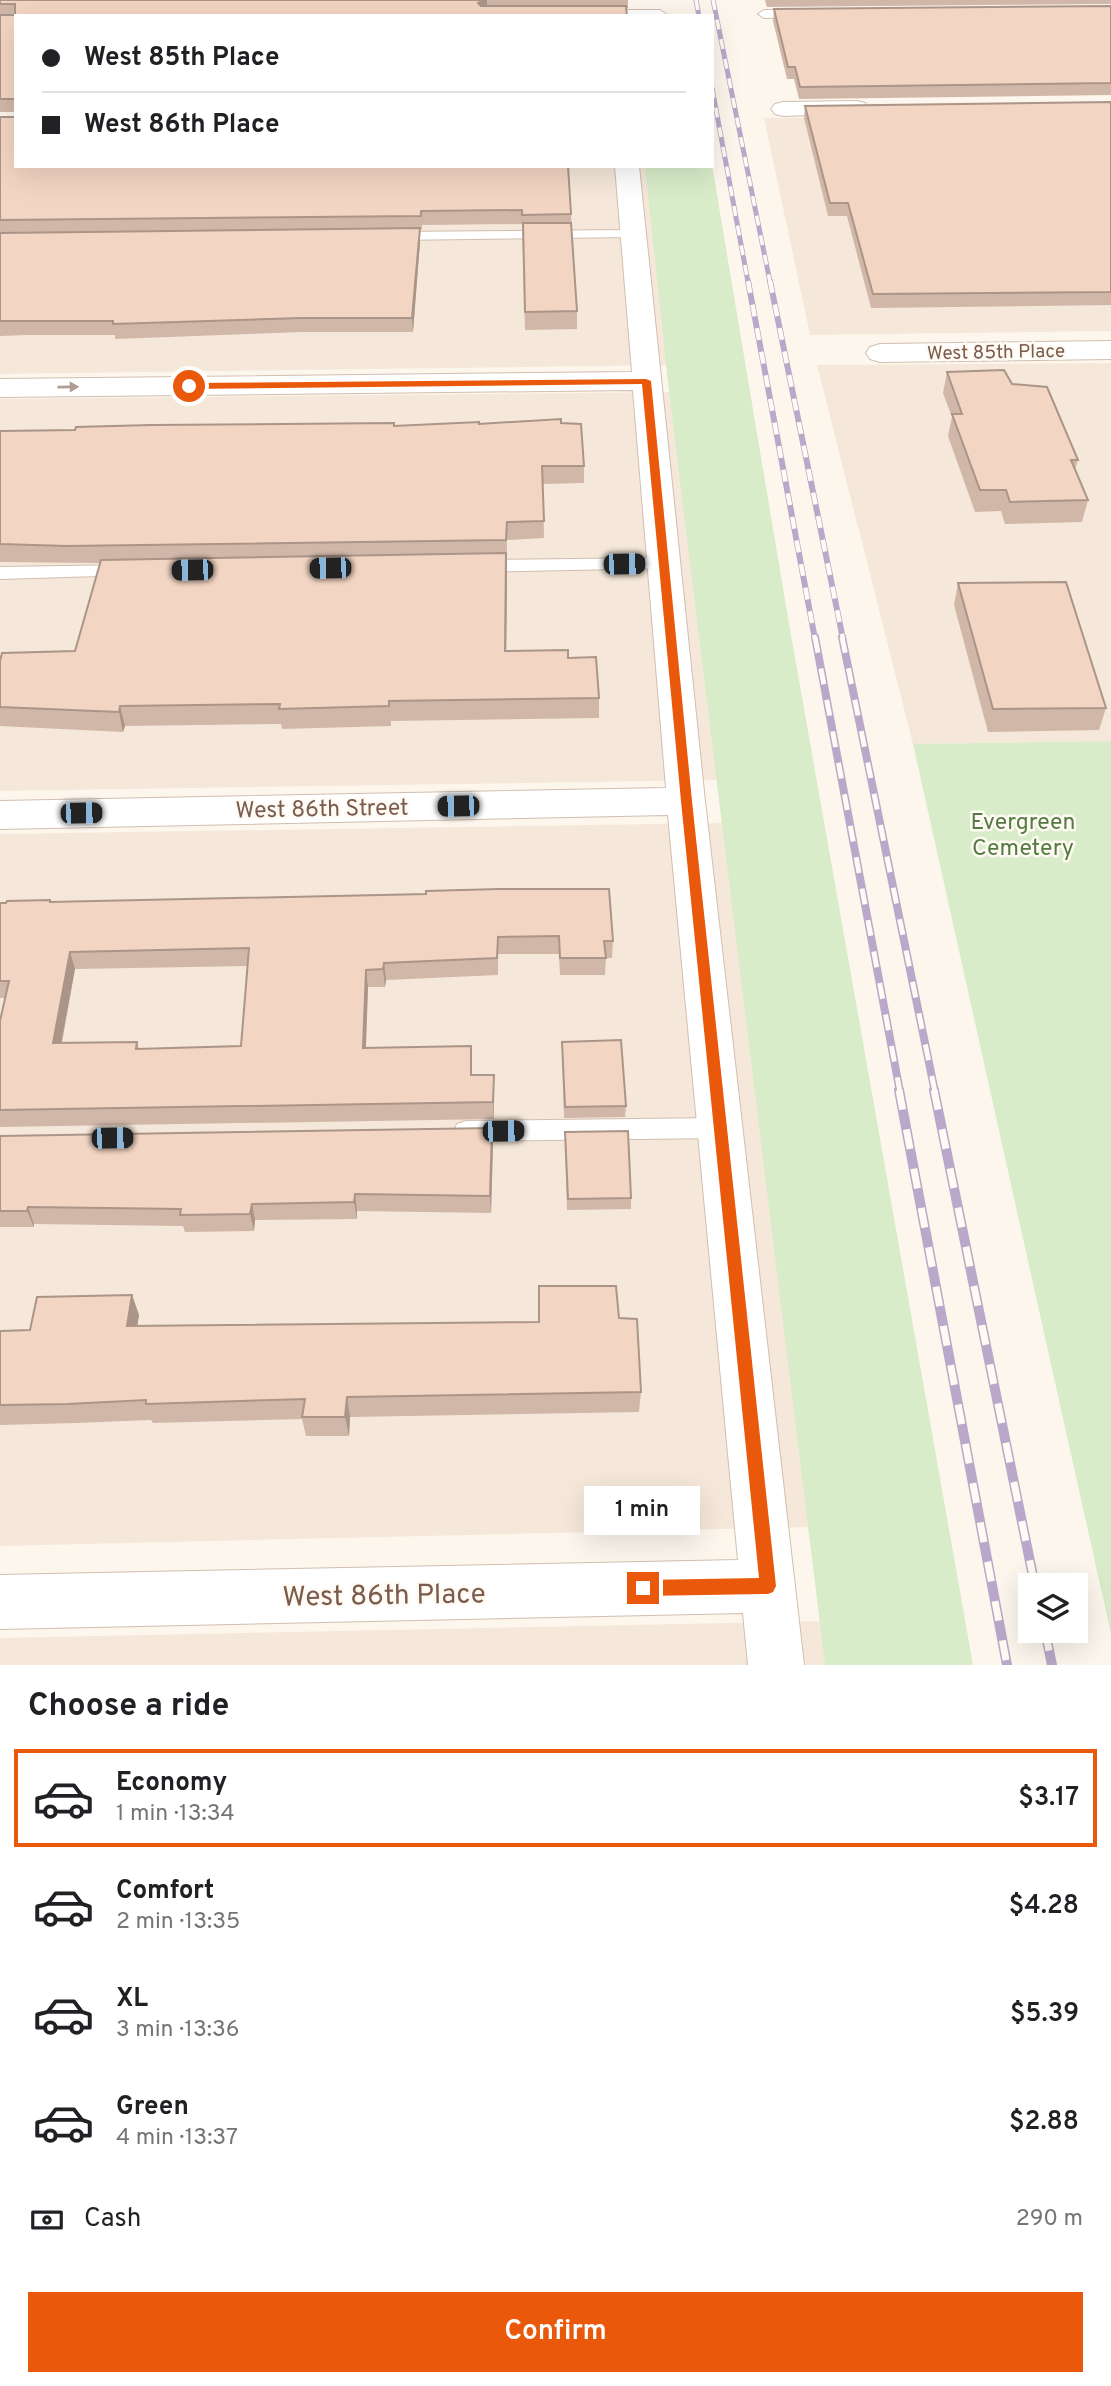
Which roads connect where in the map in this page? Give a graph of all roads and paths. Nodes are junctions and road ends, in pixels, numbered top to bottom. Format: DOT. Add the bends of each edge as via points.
graph roads {
  1 [pos="764,14"];
  2 [pos="819,14"];
  3 [pos="879,108"];
  4 [pos="783,109"];
  5 [pos="627,168"];
  6 [pos="633,234"];
  7 [pos="375,236"];
  8 [pos="880,353"];
  9 [pos="1108,355"];
  10 [pos="646,381"];
  11 [pos="0,388"];
  12 [pos="663,564"];
  13 [pos="453,566"];
  14 [pos="151,570"];
  15 [pos="0,572"];
  16 [pos="686,801"];
  17 [pos="0,815"];
  18 [pos="720,1128"];
  19 [pos="447,1132"];
  20 [pos="768,1586"];
  21 [pos="0,1602"];
  22 [pos="776,1665"];
  1 -- 2 [label="lane"];
  3 -- 4 [label="street"];
  5 -- 6 [label="street"];
  6 -- 7 [label="lane"];
  6 -- 10 [label="street"];
  8 -- 9 [label="street, West 85th Place"];
  11 -- 10 [label="street, one-way"];
  10 -- 12 [label="street"];
  12 -- 13 [label="lane"];
  12 -- 16 [label="street"];
  14 -- 15 [label="lane"];
  16 -- 17 [label="street, West 86th Street"];
  16 -- 18 [label="street"];
  18 -- 19 [label="lane"];
  18 -- 20 [label="street"];
  20 -- 21 [label="street, West 86th Place"];
  20 -- 22 [label="street"];
}
